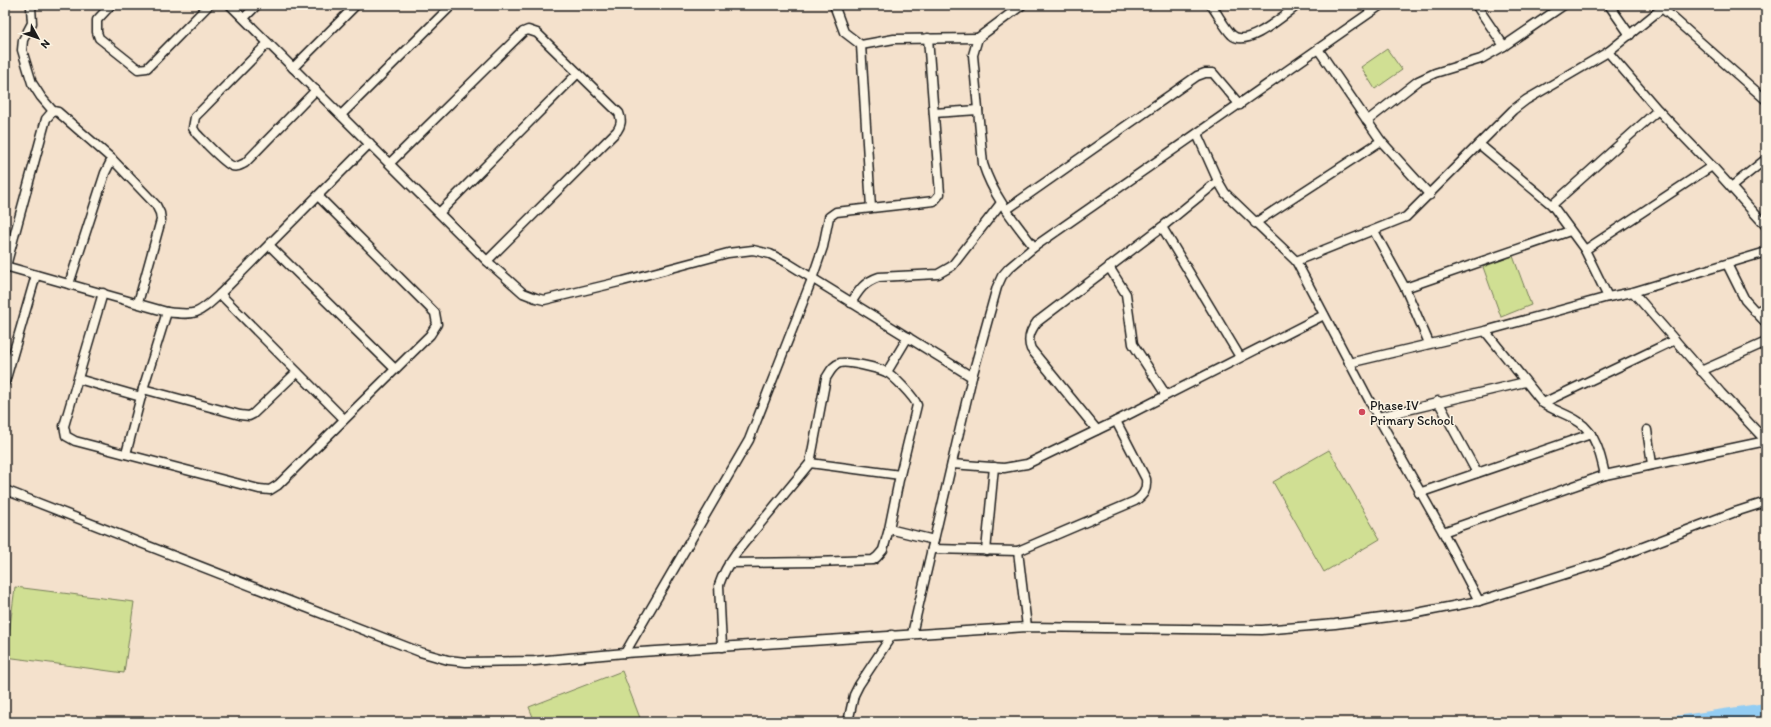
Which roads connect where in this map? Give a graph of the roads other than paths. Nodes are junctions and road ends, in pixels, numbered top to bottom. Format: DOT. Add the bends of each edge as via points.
graph roads {
  1 [pos="111,5"];
  2 [pos="209,5"];
  3 [pos="230,5"];
  4 [pos="257,5"];
  5 [pos="356,5"];
  6 [pos="452,5"];
  7 [pos="834,5"];
  8 [pos="1022,5"];
  9 [pos="1211,5"];
  10 [pos="1296,5"];
  11 [pos="1381,5"];
  12 [pos="1476,5"];
  13 [pos="1564,5"];
  14 [pos="1609,5"];
  15 [pos="31,6"];
  16 [pos="1664,6"];
  17 [pos="1012,8"];
  18 [pos="244,18"];
  19 [pos="1630,34"];
  20 [pos="928,38"];
  21 [pos="978,38"];
  22 [pos="268,42"];
  23 [pos="861,45"];
  24 [pos="1504,46"];
  25 [pos="1318,49"];
  26 [pos="1608,52"];
  27 [pos="293,68"];
  28 [pos="578,73"];
  29 [pos="316,90"];
  30 [pos="1766,100"];
  31 [pos="1240,104"];
  32 [pos="978,110"];
  33 [pos="1658,110"];
  34 [pos="53,111"];
  35 [pos="934,113"];
  36 [pos="341,115"];
  37 [pos="1367,121"];
  38 [pos="1197,134"];
  39 [pos="1381,141"];
  40 [pos="370,143"];
  41 [pos="1479,144"];
  42 [pos="112,159"];
  43 [pos="1766,159"];
  44 [pos="390,163"];
  45 [pos="1712,166"];
  46 [pos="1218,181"];
  47 [pos="1731,187"];
  48 [pos="1430,195"];
  49 [pos="318,196"];
  50 [pos="1552,205"];
  51 [pos="1003,207"];
  52 [pos="871,208"];
  53 [pos="440,212"];
  54 [pos="1255,223"];
  55 [pos="1766,226"];
  56 [pos="1162,227"];
  57 [pos="1374,231"];
  58 [pos="1570,231"];
  59 [pos="269,245"];
  60 [pos="1034,247"];
  61 [pos="1585,250"];
  62 [pos="1766,252"];
  63 [pos="488,261"];
  64 [pos="1296,261"];
  65 [pos="1727,264"];
  66 [pos="5,266"];
  67 [pos="1110,267"];
  68 [pos="36,275"];
  69 [pos="812,279"];
  70 [pos="69,284"];
  71 [pos="1405,288"];
  72 [pos="1633,292"];
  73 [pos="103,293"];
  74 [pos="220,294"];
  75 [pos="1608,297"];
  76 [pos="138,303"];
  77 [pos="851,303"];
  78 [pos="1766,307"];
  79 [pos="167,312"];
  80 [pos="1755,312"];
  81 [pos="1324,315"];
  82 [pos="1766,323"];
  83 [pos="1485,331"];
  84 [pos="908,337"];
  85 [pos="1675,340"];
  86 [pos="1766,342"];
  87 [pos="1429,343"];
  88 [pos="1240,356"];
  89 [pos="8,360"];
  90 [pos="1349,363"];
  91 [pos="395,369"];
  92 [pos="1701,371"];
  93 [pos="297,372"];
  94 [pos="887,372"];
  95 [pos="972,377"];
  96 [pos="78,379"];
  97 [pos="5,382"];
  98 [pos="1525,382"];
  99 [pos="142,393"];
  100 [pos="1166,396"];
  101 [pos="1438,401"];
  102 [pos="1543,403"];
  103 [pos="1378,417"];
  104 [pos="344,419"];
  105 [pos="1116,421"];
  106 [pos="1097,430"];
  107 [pos="1647,430"];
  108 [pos="1591,434"];
  109 [pos="126,454"];
  110 [pos="810,463"];
  111 [pos="952,464"];
  112 [pos="1652,464"];
  113 [pos="994,467"];
  114 [pos="1477,473"];
  115 [pos="900,475"];
  116 [pos="1605,475"];
  117 [pos="5,490"];
  118 [pos="1420,493"];
  119 [pos="1766,502"];
  120 [pos="889,529"];
  121 [pos="1443,532"];
  122 [pos="934,540"];
  123 [pos="932,550"];
  124 [pos="986,551"];
  125 [pos="1018,551"];
  126 [pos="729,563"];
  127 [pos="1479,601"];
  128 [pos="1027,627"];
  129 [pos="912,634"];
  130 [pos="892,636"];
  131 [pos="722,647"];
  132 [pos="625,653"];
  133 [pos="848,722"];
  1 -- 2 [label="street" via="97,20 99,38 138,69 147,68"];
  3 -- 18 [label="street"];
  4 -- 18 [label="street"];
  5 -- 27 [label="street"];
  6 -- 36 [label="street"];
  7 -- 23 [label="street" via="844,32"];
  8 -- 17 [label="street"];
  9 -- 10 [label="street" via="1232,35 1243,39 1253,37"];
  11 -- 25 [label="street"];
  12 -- 24 [label="street"];
  13 -- 24 [label="street"];
  14 -- 19 [label="street"];
  15 -- 34 [label="street" via="32,23 23,40 22,50 32,84"];
  16 -- 19 [label="street"];
  16 -- 30 [label="street"];
  17 -- 21 [label="street"];
  18 -- 22 [label="street"];
  19 -- 26 [label="street"];
  20 -- 21 [label="street"];
  20 -- 23 [label="street" via="894,39"];
  20 -- 35 [label="street"];
  21 -- 32 [label="street" via="973,55"];
  22 -- 27 [label="street"];
  22 -- 29 [label="street" via="196,117 193,128 196,133 227,162 238,167 245,163"];
  23 -- 52 [label="street"];
  24 -- 37 [label="street" via="1476,62 1435,73 1418,81"];
  25 -- 31 [label="street"];
  25 -- 37 [label="street"];
  26 -- 33 [label="street"];
  26 -- 41 [label="street" via="1526,100"];
  27 -- 29 [label="street"];
  28 -- 44 [label="street" via="537,33 528,30 523,32"];
  28 -- 53 [label="street"];
  28 -- 63 [label="street" via="619,114 621,125"];
  29 -- 36 [label="street"];
  31 -- 38 [label="street"];
  31 -- 51 [label="street" via="1213,73 1197,76"];
  32 -- 35 [label="street"];
  32 -- 51 [label="street" via="983,164 987,178"];
  33 -- 45 [label="street"];
  33 -- 50 [label="street"];
  34 -- 42 [label="street" via="61,114"];
  34 -- 66 [label="street" via="46,119"];
  35 -- 52 [label="street" via="940,194 938,198 934,201"];
  36 -- 40 [label="street"];
  37 -- 39 [label="street"];
  38 -- 46 [label="street"];
  38 -- 60 [label="street"];
  39 -- 48 [label="street"];
  39 -- 54 [label="street"];
  40 -- 44 [label="street"];
  40 -- 49 [label="street"];
  41 -- 48 [label="street"];
  41 -- 50 [label="street"];
  42 -- 70 [label="street"];
  42 -- 76 [label="street" via="156,205 160,213 161,220"];
  43 -- 47 [label="street"];
  44 -- 53 [label="street"];
  45 -- 47 [label="street"];
  45 -- 61 [label="street"];
  46 -- 54 [label="street" via="1228,197"];
  46 -- 56 [label="street"];
  47 -- 55 [label="street"];
  48 -- 57 [label="street" via="1406,217"];
  49 -- 59 [label="street"];
  49 -- 91 [label="street" via="435,313 436,324 430,335"];
  50 -- 58 [label="street"];
  51 -- 60 [label="street"];
  51 -- 77 [label="street" via="944,272 879,277 859,289"];
  52 -- 69 [label="street" via="836,212 828,217 823,247"];
  53 -- 63 [label="street"];
  54 -- 64 [label="street"];
  56 -- 67 [label="street"];
  56 -- 88 [label="street"];
  57 -- 64 [label="street"];
  57 -- 71 [label="street"];
  58 -- 61 [label="street"];
  58 -- 71 [label="street"];
  59 -- 74 [label="street"];
  59 -- 91 [label="street"];
  60 -- 95 [label="street" via="1009,268 996,287"];
  61 -- 75 [label="street"];
  62 -- 65 [label="street"];
  63 -- 69 [label="street" via="523,293 544,300 623,282 728,253 753,250 770,254"];
  64 -- 81 [label="street"];
  65 -- 72 [label="street"];
  65 -- 80 [label="street" via="1745,300"];
  66 -- 68 [label="street"];
  67 -- 100 [label="street" via="1126,294 1133,344"];
  67 -- 106 [label="street" via="1037,322 1032,329 1029,343 1031,349"];
  68 -- 70 [label="street"];
  68 -- 89 [label="street"];
  69 -- 77 [label="street"];
  69 -- 132 [label="street" via="749,440"];
  70 -- 73 [label="street"];
  71 -- 87 [label="street"];
  72 -- 75 [label="street"];
  72 -- 85 [label="street"];
  73 -- 76 [label="street"];
  73 -- 96 [label="street"];
  74 -- 79 [label="street" via="197,313 189,315"];
  74 -- 93 [label="street"];
  75 -- 83 [label="street"];
  76 -- 79 [label="street"];
  77 -- 84 [label="street"];
  78 -- 80 [label="street"];
  79 -- 99 [label="street"];
  80 -- 82 [label="street"];
  81 -- 88 [label="street"];
  81 -- 90 [label="street"];
  83 -- 87 [label="street"];
  83 -- 98 [label="street"];
  84 -- 94 [label="street"];
  84 -- 95 [label="street"];
  85 -- 92 [label="street"];
  85 -- 102 [label="street"];
  86 -- 92 [label="street"];
  87 -- 90 [label="street"];
  88 -- 100 [label="street"];
  89 -- 97 [label="street"];
  90 -- 103 [label="street"];
  91 -- 104 [label="street"];
  92 -- 112 [label="street" via="1766,441"];
  93 -- 99 [label="street" via="249,416"];
  93 -- 104 [label="street"];
  94 -- 110 [label="street" via="840,362 832,368 826,378"];
  94 -- 115 [label="street" via="913,398 917,406"];
  95 -- 111 [label="street"];
  96 -- 99 [label="street"];
  96 -- 109 [label="street" via="64,426 66,436 75,441"];
  98 -- 101 [label="street"];
  98 -- 102 [label="street"];
  99 -- 109 [label="street"];
  100 -- 105 [label="street"];
  101 -- 103 [label="street"];
  101 -- 114 [label="street"];
  102 -- 108 [label="street" via="1579,422"];
  103 -- 118 [label="street"];
  104 -- 109 [label="street" via="270,490 259,490"];
  105 -- 106 [label="street"];
  105 -- 125 [label="street" via="1146,479 1145,492 1135,502"];
  106 -- 113 [label="street" via="1027,464"];
  107 -- 112 [label="street"];
  108 -- 114 [label="street"];
  108 -- 116 [label="street"];
  110 -- 115 [label="street"];
  110 -- 126 [label="street"];
  111 -- 113 [label="street"];
  111 -- 122 [label="street"];
  112 -- 116 [label="street"];
  113 -- 124 [label="street"];
  114 -- 118 [label="street"];
  115 -- 120 [label="street"];
  116 -- 121 [label="street"];
  117 -- 132 [label="street" via="420,652 448,660 535,661"];
  118 -- 121 [label="street"];
  119 -- 127 [label="street" via="1604,562"];
  120 -- 122 [label="street"];
  120 -- 126 [label="street" via="883,550 873,560"];
  121 -- 127 [label="street"];
  122 -- 123 [label="street"];
  123 -- 124 [label="street"];
  123 -- 129 [label="street"];
  124 -- 125 [label="street"];
  125 -- 128 [label="street"];
  126 -- 131 [label="street" via="719,585"];
  127 -- 128 [label="street" via="1412,614 1288,629"];
  128 -- 129 [label="street"];
  129 -- 130 [label="street"];
  130 -- 131 [label="street"];
  130 -- 133 [label="street" via="859,685"];
  131 -- 132 [label="street"];
}
